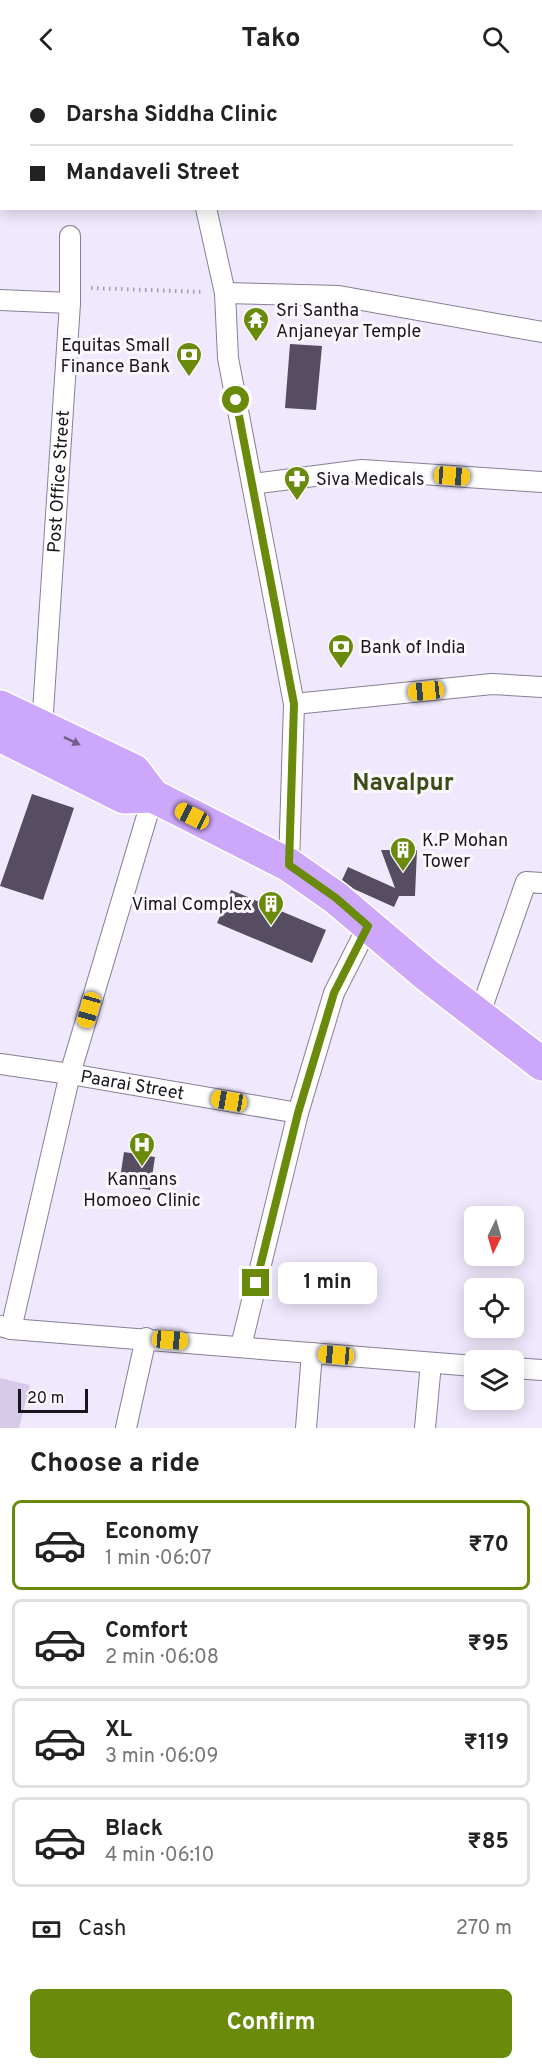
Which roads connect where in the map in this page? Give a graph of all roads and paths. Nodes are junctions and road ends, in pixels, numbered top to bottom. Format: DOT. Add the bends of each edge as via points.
graph roads {
  1 [pos="207,210"];
  2 [pos="70,236"];
  3 [pos="225,293"];
  4 [pos="69,295"];
  5 [pos="0,300"];
  6 [pos="542,332"];
  7 [pos="542,482"];
  8 [pos="252,484"];
  9 [pos="542,687"];
  10 [pos="294,704"];
  11 [pos="0,707"];
  12 [pos="42,727"];
  13 [pos="0,735"];
  14 [pos="153,796"];
  15 [pos="289,865"];
  16 [pos="542,883"];
  17 [pos="368,926"];
  18 [pos="478,1016"];
  19 [pos="0,1064"];
  20 [pos="542,1064"];
  21 [pos="70,1074"];
  22 [pos="298,1113"];
  23 [pos="5,1328"];
  24 [pos="146,1338"];
  25 [pos="241,1346"];
  26 [pos="312,1353"];
  27 [pos="431,1363"];
  28 [pos="464,1365"];
  29 [pos="524,1369"];
  30 [pos="542,1370"];
  31 [pos="126,1428"];
  32 [pos="306,1428"];
  33 [pos="426,1428"];
  1 -- 3 [label="street"];
  2 -- 4 [label="street, Post Office Street"];
  3 -- 4 [label="path"];
  3 -- 6 [label="street" via="339,296"];
  3 -- 8 [label="street" via="228,358"];
  4 -- 5 [label="street"];
  4 -- 12 [label="street, Post Office Street"];
  7 -- 8 [label="street" via="362,470"];
  8 -- 10 [label="street"];
  9 -- 10 [label="street" via="492,684"];
  10 -- 15 [label="street"];
  11 -- 12 [label="highway"];
  12 -- 14 [label="highway, one-way" via="134,771"];
  13 -- 14 [label="highway" via="124,797"];
  14 -- 15 [label="highway"];
  14 -- 21 [label="street"];
  15 -- 17 [label="highway"];
  16 -- 18 [label="street" via="526,882"];
  17 -- 18 [label="highway"];
  17 -- 22 [label="street" via="334,993"];
  18 -- 20 [label="highway"];
  19 -- 21 [label="street, Paarai Street"];
  21 -- 22 [label="street, Paarai Street"];
  21 -- 23 [label="street"];
  22 -- 25 [label="street"];
  23 -- 24 [label="street"];
  24 -- 25 [label="street"];
  24 -- 31 [label="street"];
  25 -- 26 [label="street"];
  26 -- 27 [label="street"];
  26 -- 32 [label="street"];
  27 -- 28 [label="street"];
  27 -- 33 [label="street"];
  29 -- 30 [label="street"];
}
